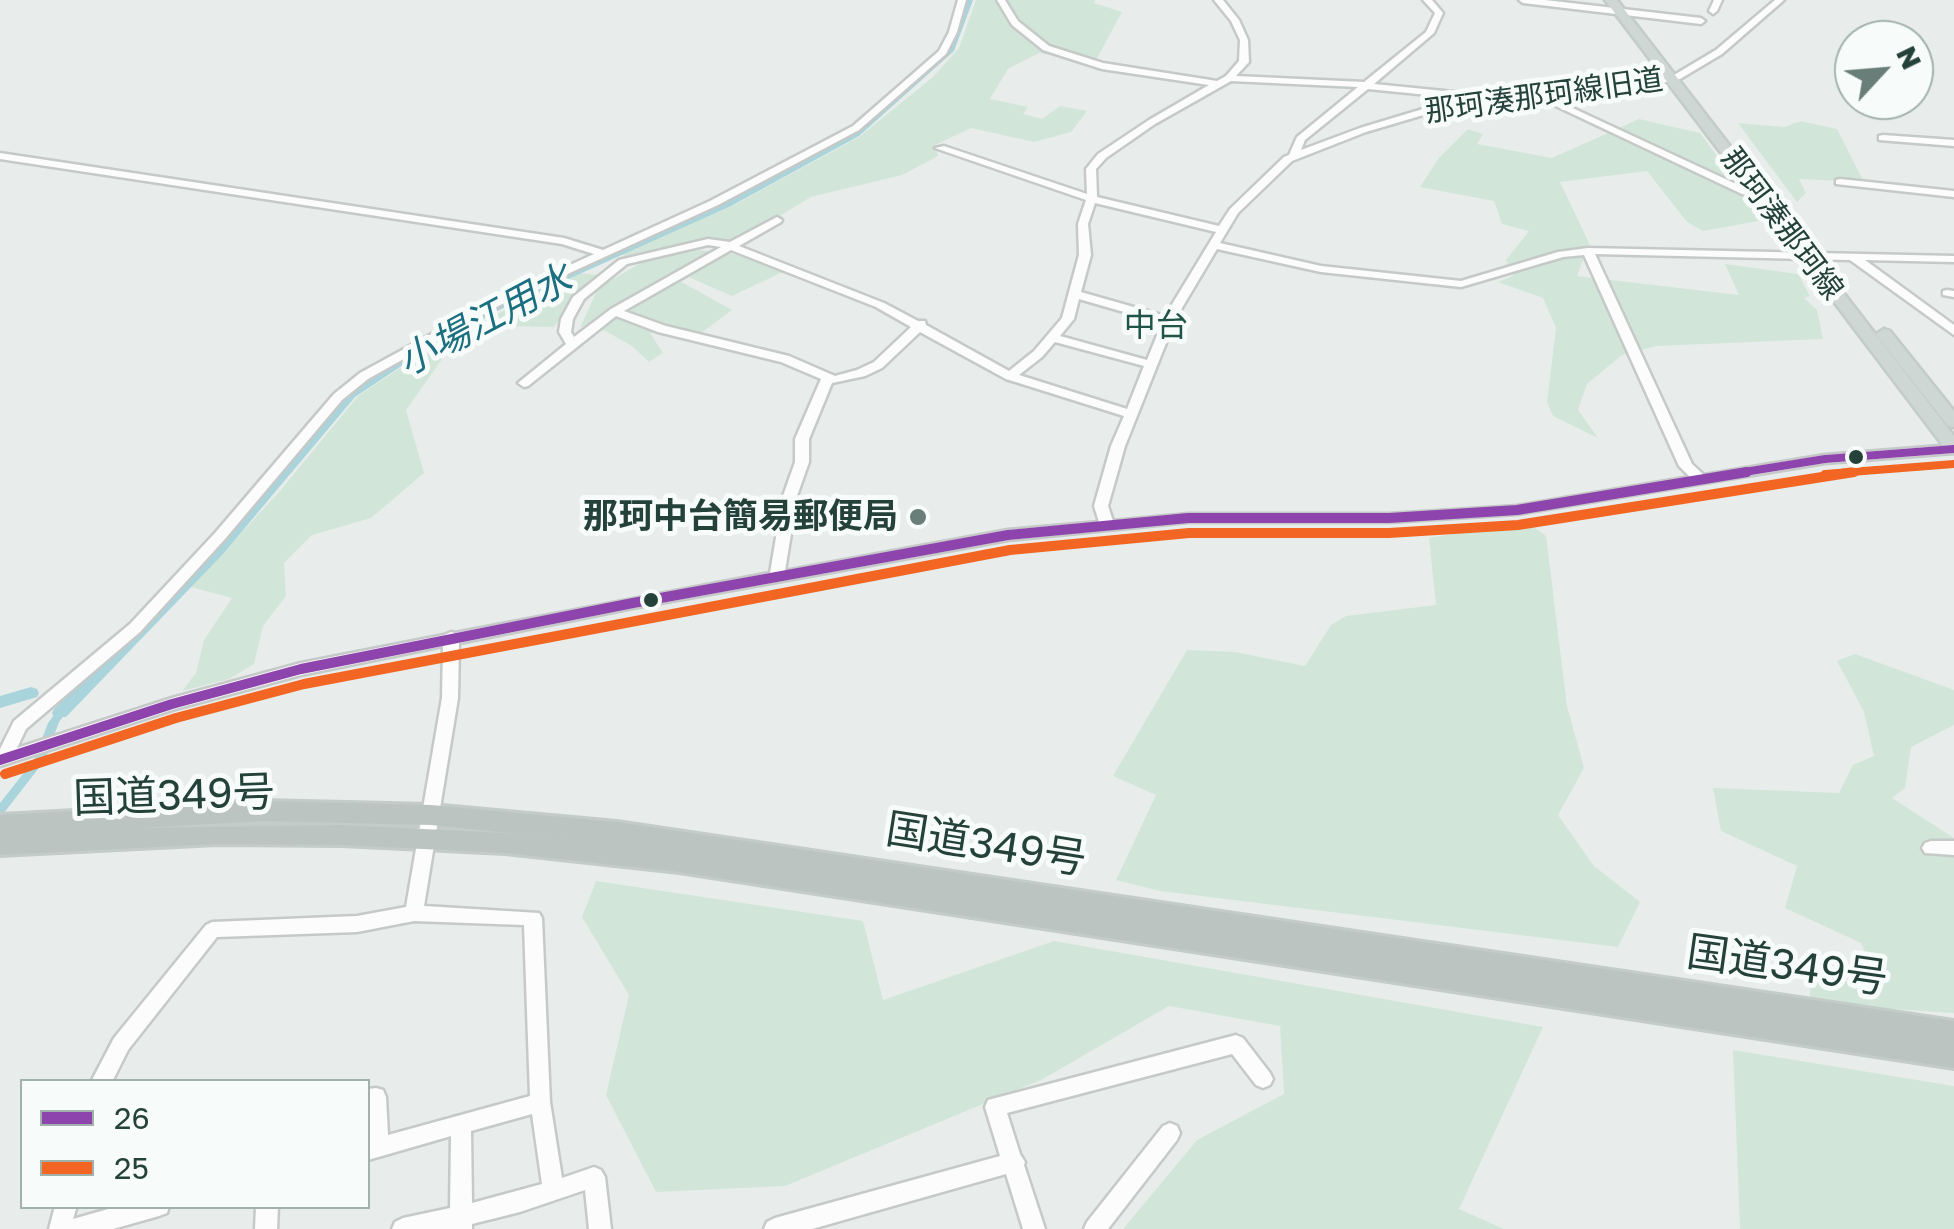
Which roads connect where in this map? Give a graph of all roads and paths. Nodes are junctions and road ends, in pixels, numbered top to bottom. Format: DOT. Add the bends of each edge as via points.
graph roads {
  1 [pos="962,0"];
  2 [pos="1001,0"];
  3 [pos="1218,0"];
  4 [pos="1446,0"];
  5 [pos="1523,0"];
  6 [pos="1718,0"];
  7 [pos="1780,0"];
  8 [pos="1429,1"];
  9 [pos="1621,6"];
  10 [pos="1714,11"];
  11 [pos="1701,21"];
  12 [pos="1676,77"];
  13 [pos="1230,78"];
  14 [pos="1218,84"];
  15 [pos="1367,86"];
  16 [pos="1543,98"];
  17 [pos="1502,102"];
  18 [pos="1883,138"];
  19 [pos="1954,143"];
  20 [pos="940,148"];
  21 [pos="0,156"];
  22 [pos="1294,156"];
  23 [pos="1840,182"];
  24 [pos="1954,194"];
  25 [pos="1760,195"];
  26 [pos="1092,197"];
  27 [pos="778,220"];
  28 [pos="1221,230"];
  29 [pos="1212,245"];
  30 [pos="730,247"];
  31 [pos="1588,251"];
  32 [pos="1850,254"];
  33 [pos="1814,255"];
  34 [pos="612,257"];
  35 [pos="1954,260"];
  36 [pos="1076,294"];
  37 [pos="615,311"];
  38 [pos="1168,321"];
  39 [pos="921,324"];
  40 [pos="1954,331"];
  41 [pos="1051,336"];
  42 [pos="570,343"];
  43 [pos="1149,364"];
  44 [pos="828,376"];
  45 [pos="1010,376"];
  46 [pos="524,383"];
  47 [pos="1129,414"];
  48 [pos="1954,422"];
  49 [pos="1954,449"];
  50 [pos="1700,479"];
  51 [pos="1107,524"];
  52 [pos="777,576"];
  53 [pos="451,637"];
  54 [pos="2,759"];
  55 [pos="0,825"];
  56 [pos="429,827"];
  57 [pos="0,845"];
  58 [pos="1931,848"];
  59 [pos="1954,848"];
  60 [pos="414,914"];
  61 [pos="1655,999"];
  62 [pos="1954,1034"];
  63 [pos="1954,1054"];
  64 [pos="103,1079"];
  65 [pos="1262,1079"];
  66 [pos="370,1098"];
  67 [pos="540,1102"];
  68 [pos="462,1124"];
  69 [pos="1170,1133"];
  70 [pos="373,1148"];
  71 [pos="1014,1162"];
  72 [pos="554,1192"];
  73 [pos="148,1209"];
  74 [pos="461,1222"];
  75 [pos="74,1229"];
  76 [pos="403,1229"];
  77 [pos="600,1229"];
  78 [pos="775,1229"];
  79 [pos="1034,1229"];
  80 [pos="1095,1229"];
  1 -- 34 [label="street" via="943,52 856,128"];
  2 -- 14 [label="street" via="1014,23 1046,48 1102,66"];
  3 -- 13 [label="street" via="1235,20 1246,50"];
  4 -- 8 [label="street"];
  5 -- 9 [label="street"];
  6 -- 10 [label="street"];
  7 -- 12 [label="street, 那珂湊那珂線旧道" via="1719,52"];
  8 -- 15 [label="street" via="1439,14 1430,33"];
  9 -- 11 [label="street"];
  9 -- 12 [label="main road, 那珂湊那珂線"];
  12 -- 16 [label="street, 那珂湊那珂線旧道"];
  12 -- 25 [label="main road, 那珂湊那珂線"];
  12 -- 33 [label="main road, 那珂湊那珂線"];
  13 -- 14 [label="street"];
  13 -- 15 [label="street"];
  14 -- 26 [label="street" via="1102,156 1089,177"];
  15 -- 17 [label="street"];
  15 -- 22 [label="street" via="1301,139"];
  16 -- 17 [label="street, 那珂湊那珂線旧道"];
  16 -- 25 [label="street"];
  17 -- 22 [label="street, 那珂湊那珂線旧道" via="1440,107"];
  18 -- 19 [label="street"];
  20 -- 26 [label="street"];
  21 -- 34 [label="street" via="564,241"];
  22 -- 28 [label="street, 那珂湊那珂線旧道" via="1247,194"];
  23 -- 24 [label="street"];
  25 -- 33 [label="main road, 那珂湊那珂線"];
  26 -- 28 [label="street"];
  26 -- 36 [label="street"];
  27 -- 30 [label="street"];
  28 -- 29 [label="street, 那珂湊那珂線旧道"];
  29 -- 31 [label="street" via="1321,269 1460,284"];
  29 -- 38 [label="street, 那珂湊那珂線旧道"];
  30 -- 34 [label="street" via="708,242"];
  30 -- 37 [label="street"];
  30 -- 39 [label="street"];
  31 -- 33 [label="street"];
  31 -- 50 [label="street" via="1686,466"];
  32 -- 33 [label="street"];
  32 -- 35 [label="street"];
  32 -- 40 [label="street"];
  33 -- 48 [label="main road, 那珂湊那珂線"];
  33 -- 49 [label="main road, 那珂湊那珂線"];
  34 -- 42 [label="street" via="567,319"];
  34 -- 54 [label="street" via="420,343 338,397 135,628 20,725"];
  36 -- 38 [label="street"];
  36 -- 41 [label="street" via="1068,318"];
  37 -- 42 [label="street"];
  37 -- 44 [label="street"];
  38 -- 43 [label="street, 那珂湊那珂線旧道"];
  39 -- 44 [label="street" via="870,370"];
  39 -- 45 [label="street"];
  41 -- 43 [label="street"];
  41 -- 45 [label="street"];
  42 -- 46 [label="street"];
  43 -- 47 [label="street, 那珂湊那珂線旧道"];
  44 -- 52 [label="street" via="802,439"];
  45 -- 47 [label="street"];
  47 -- 51 [label="street, 那珂湊那珂線旧道" via="1101,506"];
  49 -- 50 [label="street" via="1826,458"];
  50 -- 51 [label="street" via="1450,516"];
  51 -- 52 [label="street"];
  52 -- 53 [label="street"];
  53 -- 54 [label="street" via="243,684"];
  53 -- 56 [label="street" via="450,698"];
  55 -- 56 [label="highway, 国道349号" via="263,811"];
  56 -- 57 [label="highway, 国道349号"];
  56 -- 60 [label="street"];
  56 -- 61 [label="highway, 国道349号"];
  58 -- 59 [label="street"];
  60 -- 64 [label="street" via="357,924 212,930 121,1044"];
  60 -- 67 [label="street" via="533,918"];
  61 -- 62 [label="highway, 国道349号"];
  61 -- 63 [label="highway, 国道349号"];
  65 -- 71 [label="street" via="1236,1044 994,1107"];
  66 -- 70 [label="street" via="376,1097"];
  67 -- 68 [label="street"];
  67 -- 72 [label="street"];
  68 -- 70 [label="street"];
  68 -- 74 [label="street"];
  69 -- 80 [label="street"];
  71 -- 78 [label="street"];
  71 -- 79 [label="street"];
  72 -- 74 [label="street"];
  72 -- 77 [label="street" via="594,1177"];
  73 -- 75 [label="street"];
  74 -- 76 [label="street"];
}
